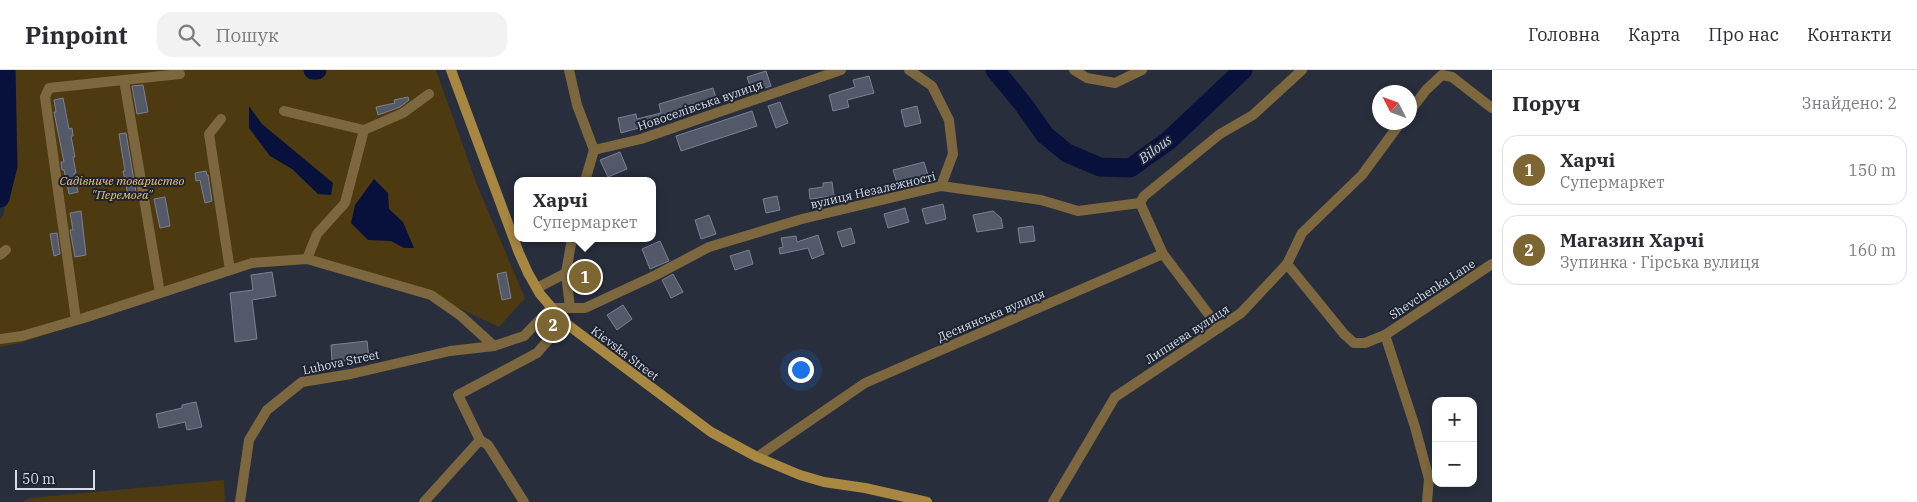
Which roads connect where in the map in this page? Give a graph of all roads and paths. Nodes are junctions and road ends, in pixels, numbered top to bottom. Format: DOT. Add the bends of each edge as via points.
graph roads {
  1 [pos="451,70"];
  2 [pos="569,70"];
  3 [pos="841,70"];
  4 [pos="909,70"];
  5 [pos="1074,70"];
  6 [pos="1142,70"];
  7 [pos="1302,70"];
  8 [pos="180,74"];
  9 [pos="124,80"];
  10 [pos="429,94"];
  11 [pos="1417,102"];
  12 [pos="1492,108"];
  13 [pos="284,111"];
  14 [pos="221,119"];
  15 [pos="364,130"];
  16 [pos="1395,130"];
  17 [pos="594,150"];
  18 [pos="586,177"];
  19 [pos="940,186"];
  20 [pos="1140,203"];
  21 [pos="514,240"];
  22 [pos="515,242"];
  23 [pos="571,242"];
  24 [pos="1163,254"];
  25 [pos="307,259"];
  26 [pos="1287,264"];
  27 [pos="1492,264"];
  28 [pos="230,270"];
  29 [pos="566,273"];
  30 [pos="537,288"];
  31 [pos="160,293"];
  32 [pos="552,308"];
  33 [pos="570,308"];
  34 [pos="76,320"];
  35 [pos="564,322"];
  36 [pos="1219,328"];
  37 [pos="1385,335"];
  38 [pos="0,339"];
  39 [pos="494,346"];
  40 [pos="480,440"];
  41 [pos="757,457"];
  42 [pos="240,502"];
  43 [pos="424,502"];
  44 [pos="524,502"];
  45 [pos="927,502"];
  46 [pos="1053,502"];
  47 [pos="1427,502"];
  1 -- 21 [label="main road, Kievska Street"];
  2 -- 17 [label="street" via="577,105"];
  3 -- 17 [label="street, Новоселівська вулиця" via="641,139"];
  4 -- 19 [label="street" via="932,86 949,120 953,154"];
  5 -- 6 [label="street" via="1087,78 1115,83"];
  7 -- 20 [label="street" via="1253,115 1220,134 1144,196"];
  8 -- 9 [label="street"];
  9 -- 31 [label="street"];
  9 -- 34 [label="street" via="49,88 45,96"];
  10 -- 15 [label="street" via="403,113"];
  11 -- 12 [label="street" via="1442,75 1452,77"];
  13 -- 15 [label="street"];
  14 -- 28 [label="street" via="209,134"];
  15 -- 25 [label="street" via="345,203 317,234"];
  16 -- 26 [label="street, Липнева вулиця" via="1362,175 1302,233"];
  17 -- 18 [label="street"];
  19 -- 20 [label="street, вулиця Незалежності" via="1041,200 1078,211"];
  19 -- 33 [label="street, вулиця Незалежності" via="802,219 709,247 585,308"];
  20 -- 24 [label="street"];
  22 -- 30 [label="main road, Kievska Street"];
  23 -- 29 [label="street"];
  24 -- 36 [label="street"];
  24 -- 41 [label="street, Деснянська вулиця" via="865,383"];
  25 -- 28 [label="street" via="252,263"];
  25 -- 39 [label="street" via="432,295"];
  26 -- 36 [label="street, Липнева вулиця" via="1241,313"];
  26 -- 37 [label="street, Shevchenka Lane" via="1354,343 1365,343"];
  27 -- 37 [label="street, Shevchenka Lane"];
  28 -- 31 [label="street"];
  29 -- 30 [label="street"];
  29 -- 33 [label="street"];
  30 -- 32 [label="main road, Kievska Street"];
  31 -- 34 [label="street"];
  32 -- 33 [label="street, вулиця Незалежності"];
  32 -- 35 [label="main road, Kievska Street"];
  32 -- 39 [label="street, Luhova Street" via="524,336"];
  34 -- 38 [label="street"];
  35 -- 40 [label="street" via="537,352 458,395"];
  35 -- 41 [label="main road, Kievska Street" via="712,432"];
  36 -- 46 [label="street, Липнева вулиця" via="1115,397"];
  37 -- 47 [label="street" via="1429,479"];
  39 -- 42 [label="street, Luhova Street" via="450,351 302,382 267,410 249,440"];
  40 -- 43 [label="street"];
  40 -- 44 [label="street" via="488,446"];
  41 -- 45 [label="main road, Kievska Street" via="824,482"];
}
